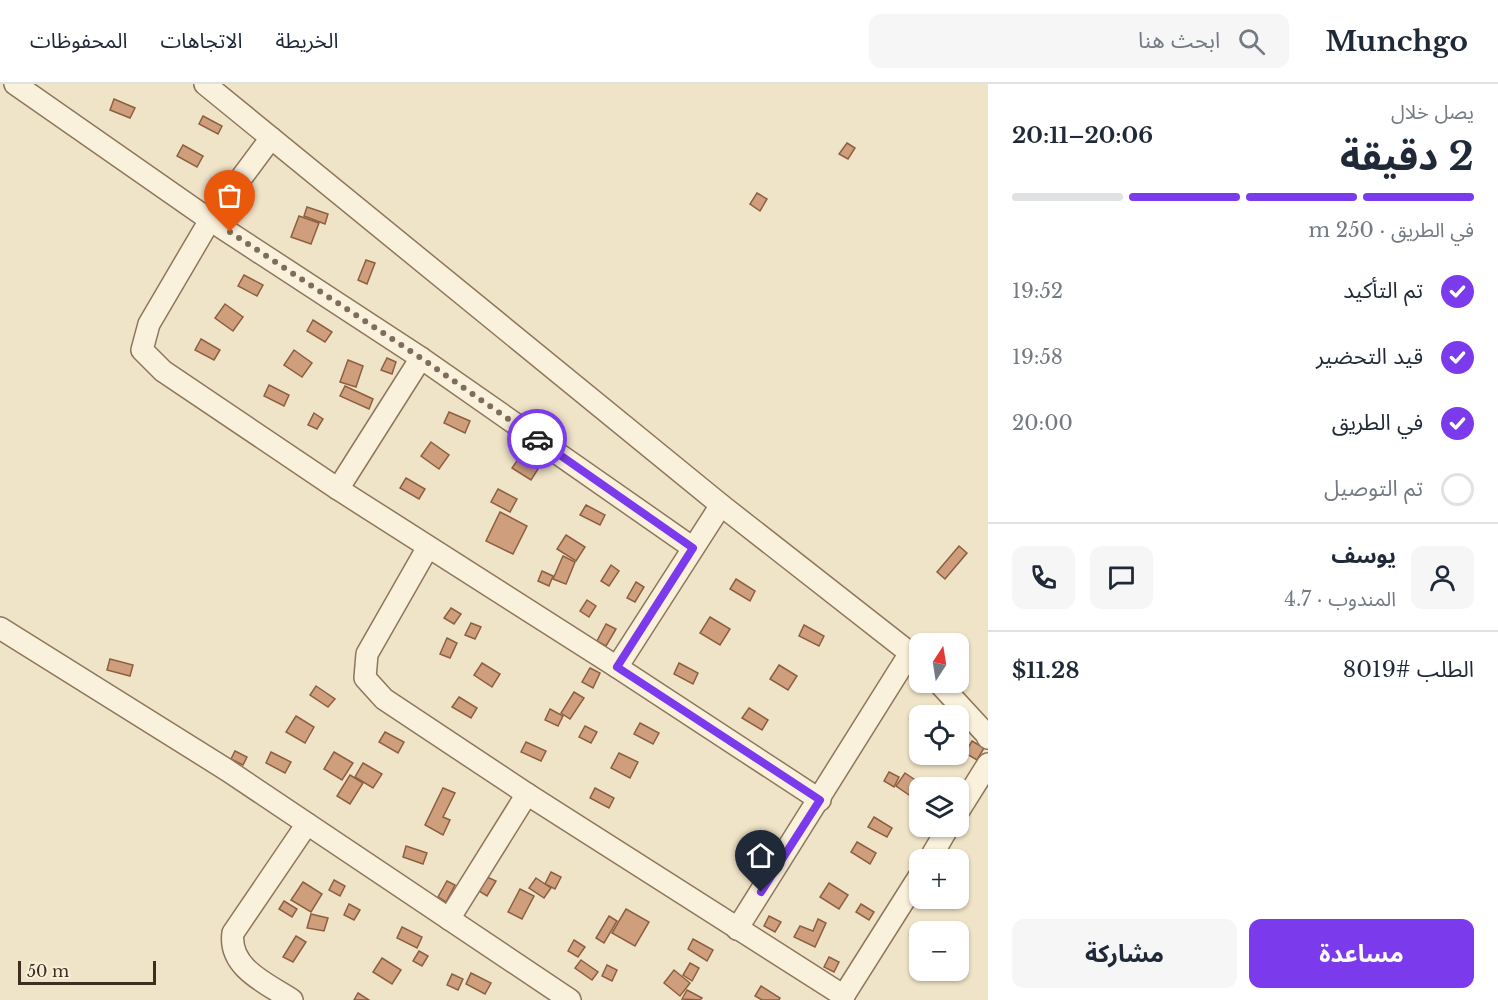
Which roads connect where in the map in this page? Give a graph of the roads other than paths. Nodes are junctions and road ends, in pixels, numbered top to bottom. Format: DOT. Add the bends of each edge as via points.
graph roads {
  1 [pos="15,84"];
  2 [pos="205,84"];
  3 [pos="271,138"];
  4 [pos="210,220"];
  5 [pos="421,358"];
  6 [pos="338,489"];
  7 [pos="721,504"];
  8 [pos="428,547"];
  9 [pos="693,548"];
  10 [pos="0,628"];
  11 [pos="909,653"];
  12 [pos="617,667"];
  13 [pos="909,667"];
  14 [pos="948,693"];
  15 [pos="988,738"];
  16 [pos="988,764"];
  17 [pos="527,794"];
  18 [pos="969,794"];
  19 [pos="820,800"];
  20 [pos="307,824"];
  21 [pos="909,892"];
  22 [pos="448,919"];
  23 [pos="737,929"];
  24 [pos="542,993"];
  25 [pos="843,998"];
  26 [pos="292,1000"];
  27 [pos="570,1000"];
  1 -- 4 [label="street"];
  2 -- 3 [label="street"];
  3 -- 4 [label="street"];
  3 -- 7 [label="street"];
  4 -- 5 [label="street"];
  4 -- 6 [label="street" via="148,324 142,350 163,371"];
  5 -- 6 [label="street"];
  5 -- 9 [label="street"];
  6 -- 8 [label="street"];
  7 -- 9 [label="street"];
  7 -- 11 [label="street"];
  8 -- 12 [label="street"];
  8 -- 17 [label="street" via="368,654 365,678 384,699"];
  9 -- 12 [label="street"];
  10 -- 20 [label="street"];
  12 -- 19 [label="street"];
  13 -- 19 [label="street"];
  14 -- 15 [label="street"];
  16 -- 18 [label="street"];
  17 -- 22 [label="street"];
  17 -- 23 [label="street"];
  19 -- 23 [label="street"];
  20 -- 22 [label="street"];
  20 -- 26 [label="street" via="233,933 232,944 246,969"];
  21 -- 25 [label="street"];
  22 -- 24 [label="street"];
  23 -- 25 [label="street"];
  24 -- 27 [label="street"];
}
